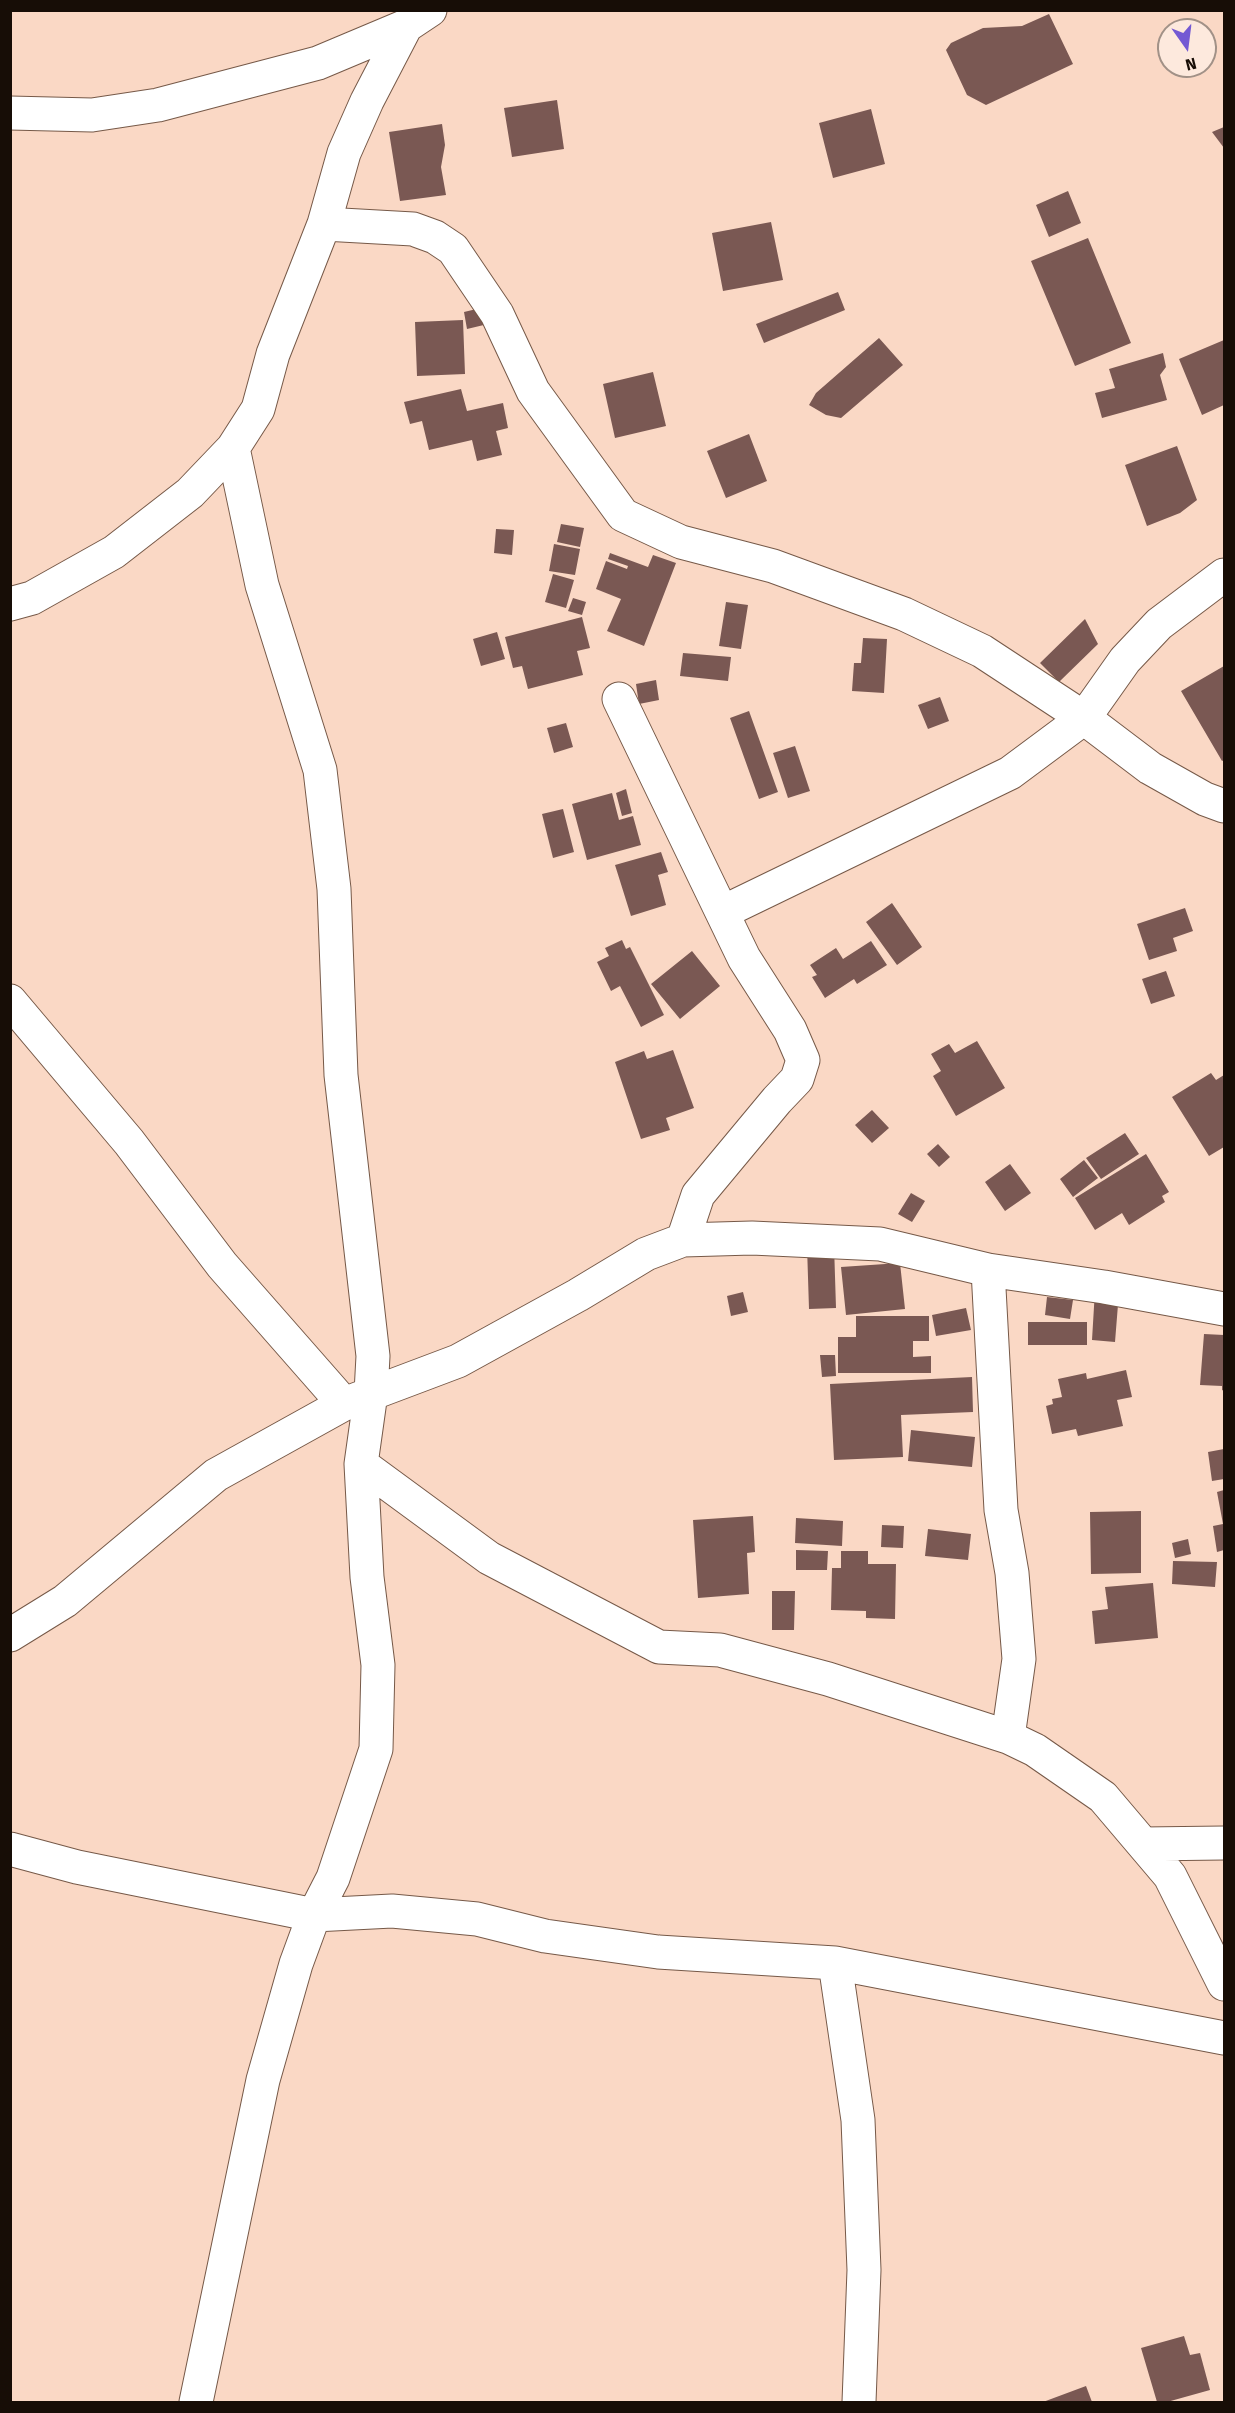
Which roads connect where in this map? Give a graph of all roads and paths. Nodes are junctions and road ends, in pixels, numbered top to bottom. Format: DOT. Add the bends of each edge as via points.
graph roads {
  1 [pos="418,18"];
  2 [pos="10,113"];
  3 [pos="324,224"];
  4 [pos="233,448"];
  5 [pos="1224,575"];
  6 [pos="10,604"];
  7 [pos="619,699"];
  8 [pos="1084,718"];
  9 [pos="1224,806"];
  10 [pos="723,912"];
  11 [pos="10,1001"];
  12 [pos="683,1240"];
  13 [pos="988,1270"];
  14 [pos="1224,1309"];
  15 [pos="357,1398"];
  16 [pos="361,1464"];
  17 [pos="10,1635"];
  18 [pos="1008,1737"];
  19 [pos="1224,1843"];
  20 [pos="1143,1844"];
  21 [pos="10,1849"];
  22 [pos="314,1915"];
  23 [pos="835,1963"];
  24 [pos="1224,1984"];
  25 [pos="1224,2038"];
  26 [pos="196,2403"];
  27 [pos="859,2403"];
  1 -- 2 [label="street" via="318,63 158,105 92,115"];
  1 -- 3 [label="street" via="344,153"];
  3 -- 4 [label="street" via="273,354 258,409"];
  3 -- 8 [label="street" via="413,229 453,249 497,314 533,391 623,515 681,542 773,566 904,614 982,651"];
  4 -- 6 [label="street" via="190,493 114,552 32,598"];
  4 -- 15 [label="street" via="262,585 320,770 334,889 341,1076 373,1356"];
  5 -- 8 [label="street" via="1152,632 1125,660"];
  7 -- 10 [label="street"];
  8 -- 9 [label="street" via="1150,768"];
  8 -- 10 [label="street" via="1010,773"];
  10 -- 12 [label="street" via="744,958 790,1030 802,1060 797,1079 698,1195"];
  11 -- 15 [label="street" via="129,1142 222,1264"];
  12 -- 13 [label="street" via="752,1238 880,1244"];
  12 -- 15 [label="street" via="646,1254 458,1361"];
  13 -- 14 [label="street"];
  13 -- 18 [label="street" via="1001,1510 1012,1573 1019,1659"];
  15 -- 16 [label="street"];
  15 -- 17 [label="street" via="216,1476 65,1601"];
  16 -- 18 [label="street" via="489,1558 659,1647 720,1650 828,1679"];
  16 -- 22 [label="street" via="367,1577 378,1665 376,1749 333,1878"];
  18 -- 20 [label="street" via="1035,1750 1103,1797"];
  19 -- 20 [label="street"];
  20 -- 24 [label="street" via="1170,1876"];
  21 -- 22 [label="street" via="77,1867"];
  22 -- 23 [label="street" via="392,1911 477,1919 545,1936 658,1952"];
  22 -- 26 [label="street" via="263,2080"];
  23 -- 25 [label="street"];
  23 -- 27 [label="street" via="858,2120 864,2270"];
}
